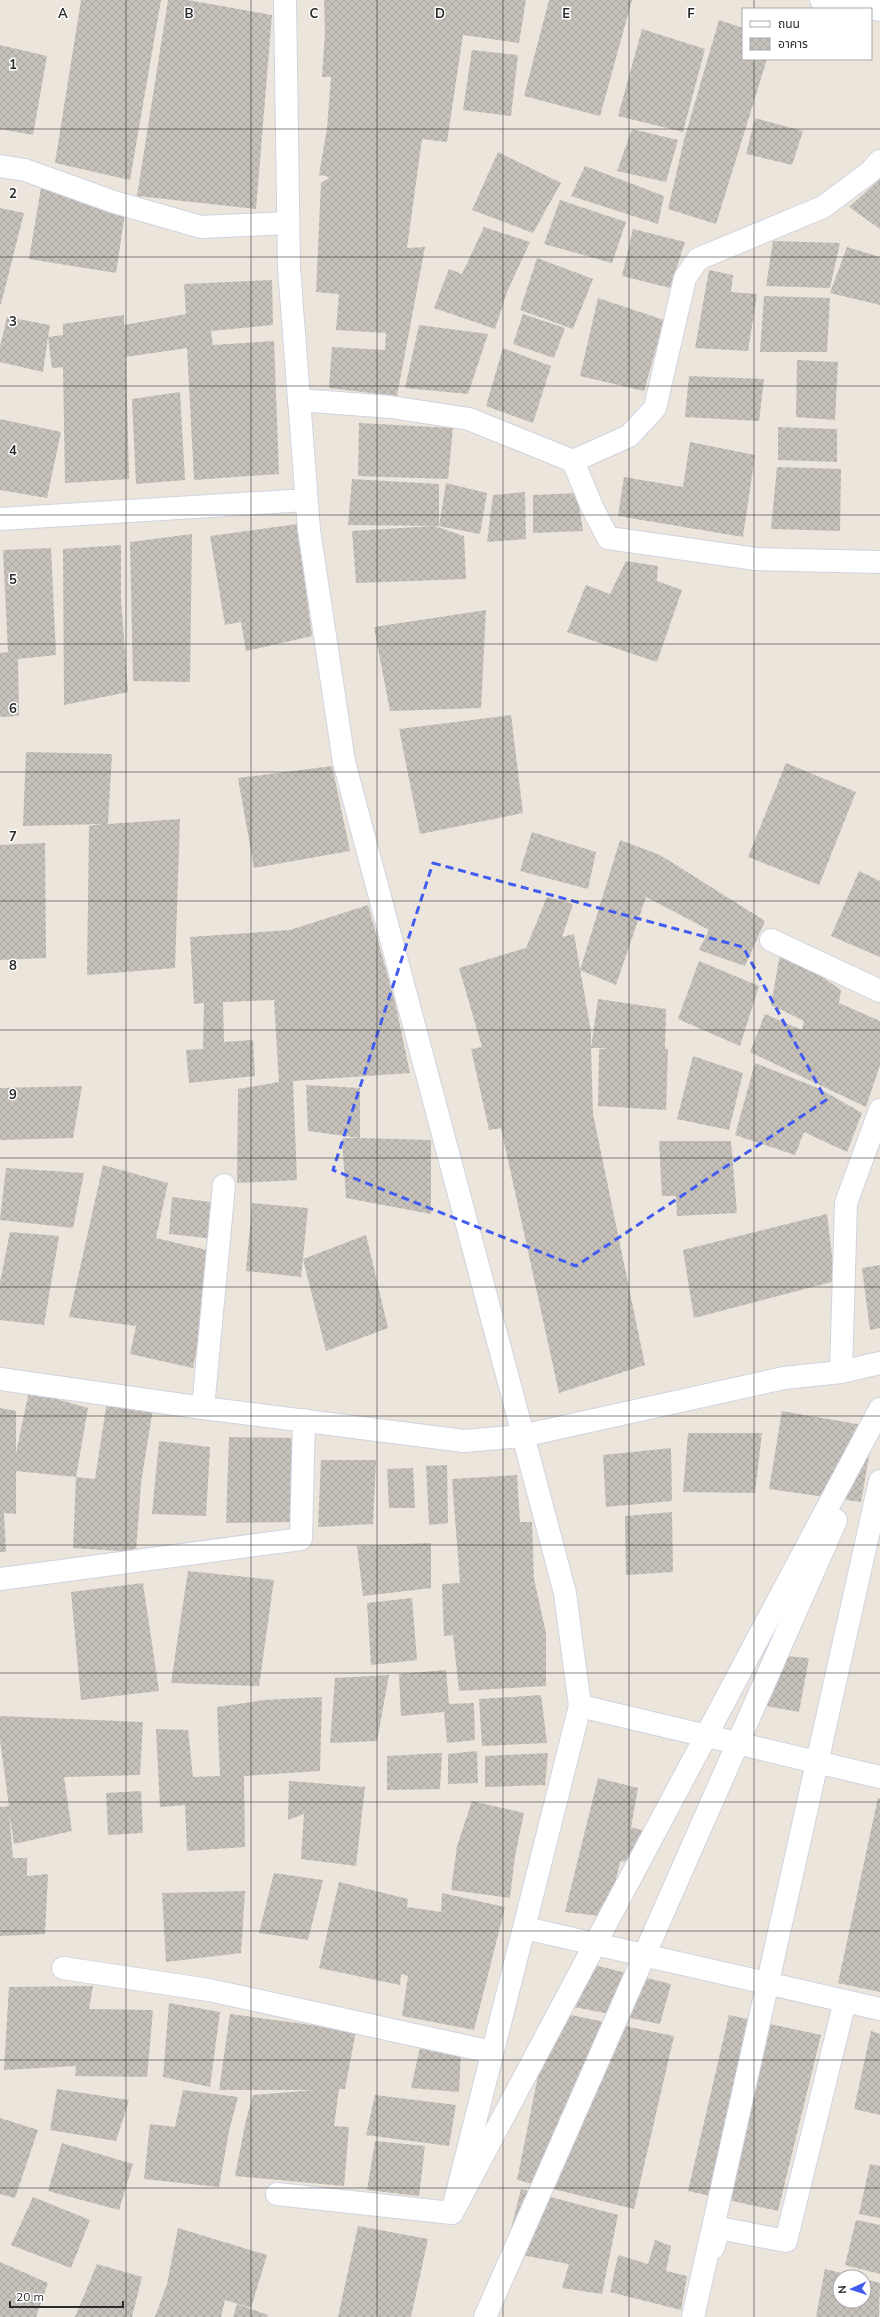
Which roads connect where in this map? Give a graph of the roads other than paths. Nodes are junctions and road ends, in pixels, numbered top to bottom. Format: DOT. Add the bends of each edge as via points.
graph roads {
  1 [pos="285,0"];
  2 [pos="821,0"];
  3 [pos="868,8"];
  4 [pos="880,160"];
  5 [pos="0,166"];
  6 [pos="288,223"];
  7 [pos="299,400"];
  8 [pos="573,461"];
  9 [pos="306,500"];
  10 [pos="0,519"];
  11 [pos="880,562"];
  12 [pos="771,940"];
  13 [pos="880,991"];
  14 [pos="880,1110"];
  15 [pos="224,1185"];
  16 [pos="880,1363"];
  17 [pos="841,1372"];
  18 [pos="0,1379"];
  19 [pos="203,1408"];
  20 [pos="880,1409"];
  21 [pos="304,1420"];
  22 [pos="880,1420"];
  23 [pos="522,1436"];
  24 [pos="880,1481"];
  25 [pos="880,1502"];
  26 [pos="0,1579"];
  27 [pos="580,1706"];
  28 [pos="830,1765"];
  29 [pos="880,1777"];
  30 [pos="525,1928"];
  31 [pos="63,1968"];
  32 [pos="774,1984"];
  33 [pos="845,2001"];
  34 [pos="880,2009"];
  35 [pos="492,2052"];
  36 [pos="277,2194"];
  37 [pos="452,2213"];
  38 [pos="485,2317"];
  39 [pos="694,2317"];
  1 -- 6 [label="street"];
  2 -- 3 [label="street"];
  4 -- 8 [label="street" via="870,172 823,207 698,259 685,278 655,408 628,436"];
  5 -- 6 [label="street" via="25,170 114,202 201,227"];
  6 -- 7 [label="street" via="288,268"];
  7 -- 8 [label="street" via="391,407 469,418"];
  7 -- 9 [label="street"];
  8 -- 11 [label="street" via="608,538 756,559"];
  9 -- 10 [label="street"];
  9 -- 23 [label="street" via="308,530 344,762"];
  12 -- 13 [label="street"];
  14 -- 17 [label="street" via="846,1203"];
  15 -- 19 [label="street"];
  16 -- 17 [label="street"];
  17 -- 23 [label="street" via="784,1378"];
  18 -- 19 [label="street"];
  19 -- 21 [label="street"];
  20 -- 37 [label="street"];
  21 -- 23 [label="street" via="464,1441"];
  21 -- 26 [label="street" via="301,1539"];
  22 -- 38 [label="street"];
  23 -- 27 [label="street" via="565,1593"];
  24 -- 39 [label="street"];
  25 -- 28 [label="street"];
  27 -- 28 [label="street"];
  27 -- 30 [label="street"];
  28 -- 29 [label="street"];
  28 -- 32 [label="street"];
  30 -- 32 [label="street"];
  30 -- 35 [label="street"];
  31 -- 35 [label="street" via="210,1990"];
  32 -- 33 [label="street"];
  33 -- 34 [label="street"];
  33 -- 39 [label="street" via="786,2241 719,2228"];
  35 -- 37 [label="street"];
  36 -- 37 [label="street"];
}
